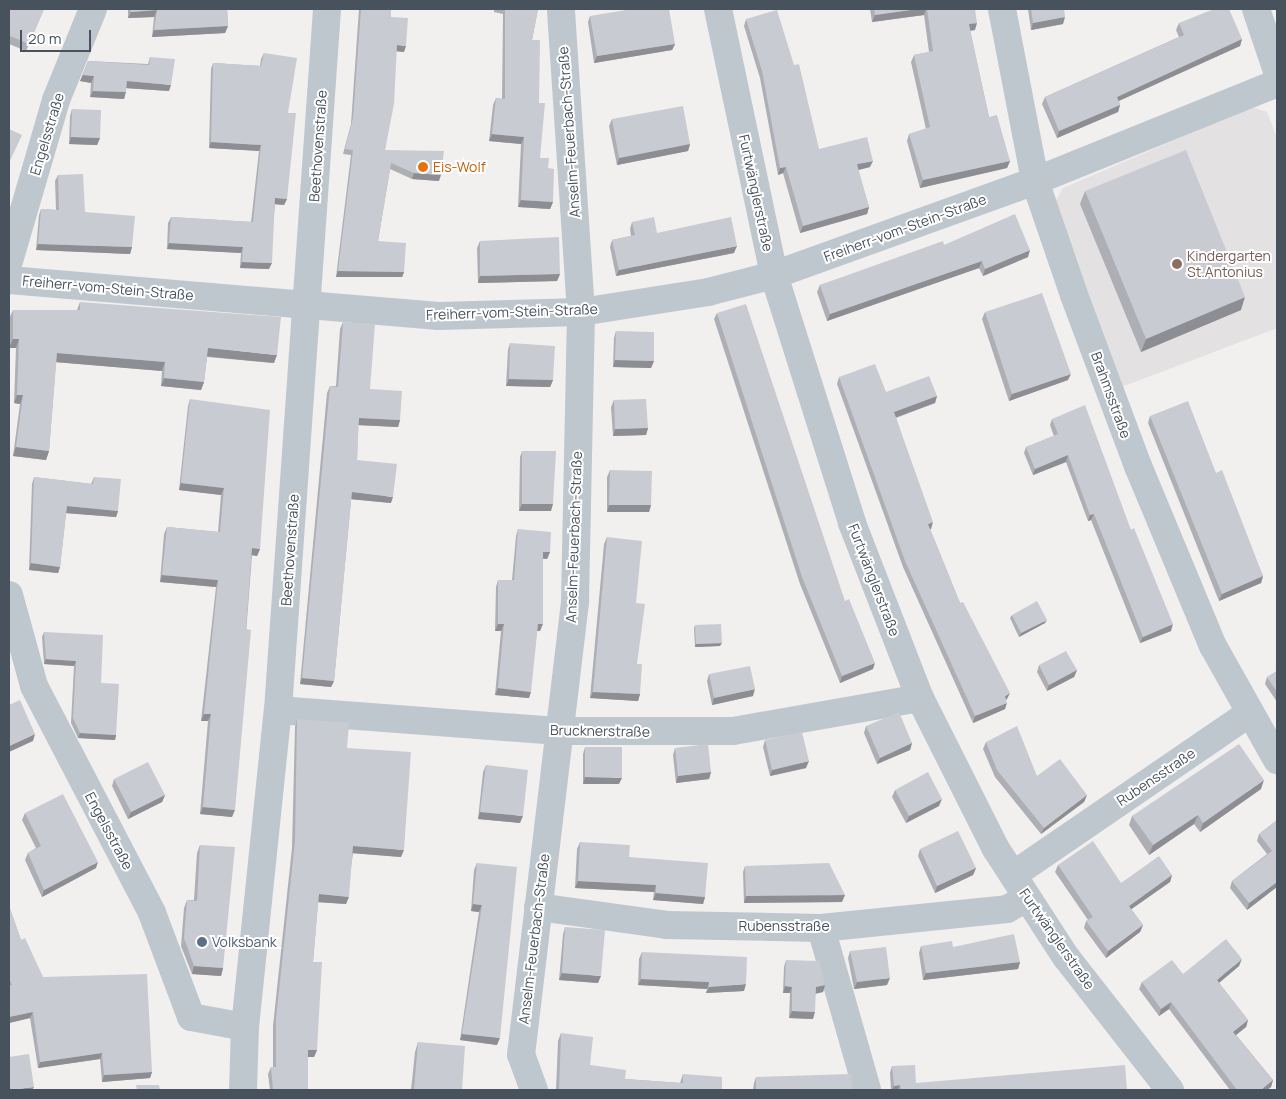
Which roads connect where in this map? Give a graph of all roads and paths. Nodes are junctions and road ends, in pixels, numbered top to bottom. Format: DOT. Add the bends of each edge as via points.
graph roads {
  1 [pos="93,9"];
  2 [pos="328,9"];
  3 [pos="560,9"];
  4 [pos="718,9"];
  5 [pos="1002,9"];
  6 [pos="1256,9"];
  7 [pos="1277,71"];
  8 [pos="1277,83"];
  9 [pos="1035,181"];
  10 [pos="9,261"];
  11 [pos="774,275"];
  12 [pos="9,280"];
  13 [pos="307,305"];
  14 [pos="581,312"];
  15 [pos="9,595"];
  16 [pos="920,698"];
  17 [pos="278,710"];
  18 [pos="1248,714"];
  19 [pos="558,731"];
  20 [pos="1277,760"];
  21 [pos="1013,875"];
  22 [pos="1027,898"];
  23 [pos="538,907"];
  24 [pos="821,928"];
  25 [pos="245,1026"];
  26 [pos="243,1090"];
  27 [pos="534,1090"];
  28 [pos="867,1090"];
  29 [pos="1170,1090"];
  1 -- 10 [label="street, Engelsstraße" via="56,100"];
  2 -- 13 [label="street, Beethovenstraße"];
  3 -- 14 [label="street, Anselm-Feuerbach-Straße"];
  4 -- 11 [label="street, Furtwänglerstraße"];
  5 -- 9 [label="street, Brahmsstraße"];
  6 -- 7 [label="street"];
  8 -- 9 [label="street, Freiherr-vom-Stein-Straße"];
  9 -- 11 [label="street, Freiherr-vom-Stein-Straße"];
  9 -- 18 [label="street, Brahmsstraße" via="1138,466 1213,646"];
  11 -- 14 [label="street, Freiherr-vom-Stein-Straße" via="708,292"];
  11 -- 16 [label="street, Furtwänglerstraße" via="852,523"];
  12 -- 13 [label="street, Freiherr-vom-Stein-Straße"];
  13 -- 14 [label="street, Freiherr-vom-Stein-Straße" via="438,316"];
  13 -- 17 [label="street, Beethovenstraße"];
  14 -- 19 [label="street, Anselm-Feuerbach-Straße" via="574,600"];
  15 -- 25 [label="street, Engelsstraße" via="34,686 152,913 191,1017"];
  16 -- 19 [label="street, Brucknerstraße" via="733,732"];
  16 -- 21 [label="street, Furtwänglerstraße" via="996,850"];
  17 -- 19 [label="street, Brucknerstraße"];
  17 -- 25 [label="street, Beethovenstraße"];
  18 -- 20 [label="street, Brahmsstraße"];
  18 -- 21 [label="street, Rubensstraße"];
  19 -- 23 [label="street, Anselm-Feuerbach-Straße"];
  21 -- 22 [label="street, Furtwänglerstraße"];
  22 -- 24 [label="street, Rubensstraße" via="1007,910"];
  22 -- 29 [label="street, Furtwänglerstraße"];
  23 -- 24 [label="street, Rubensstraße" via="667,925"];
  23 -- 27 [label="street, Anselm-Feuerbach-Straße" via="521,1055"];
  24 -- 28 [label="street"];
  25 -- 26 [label="street, Beethovenstraße"];
}
